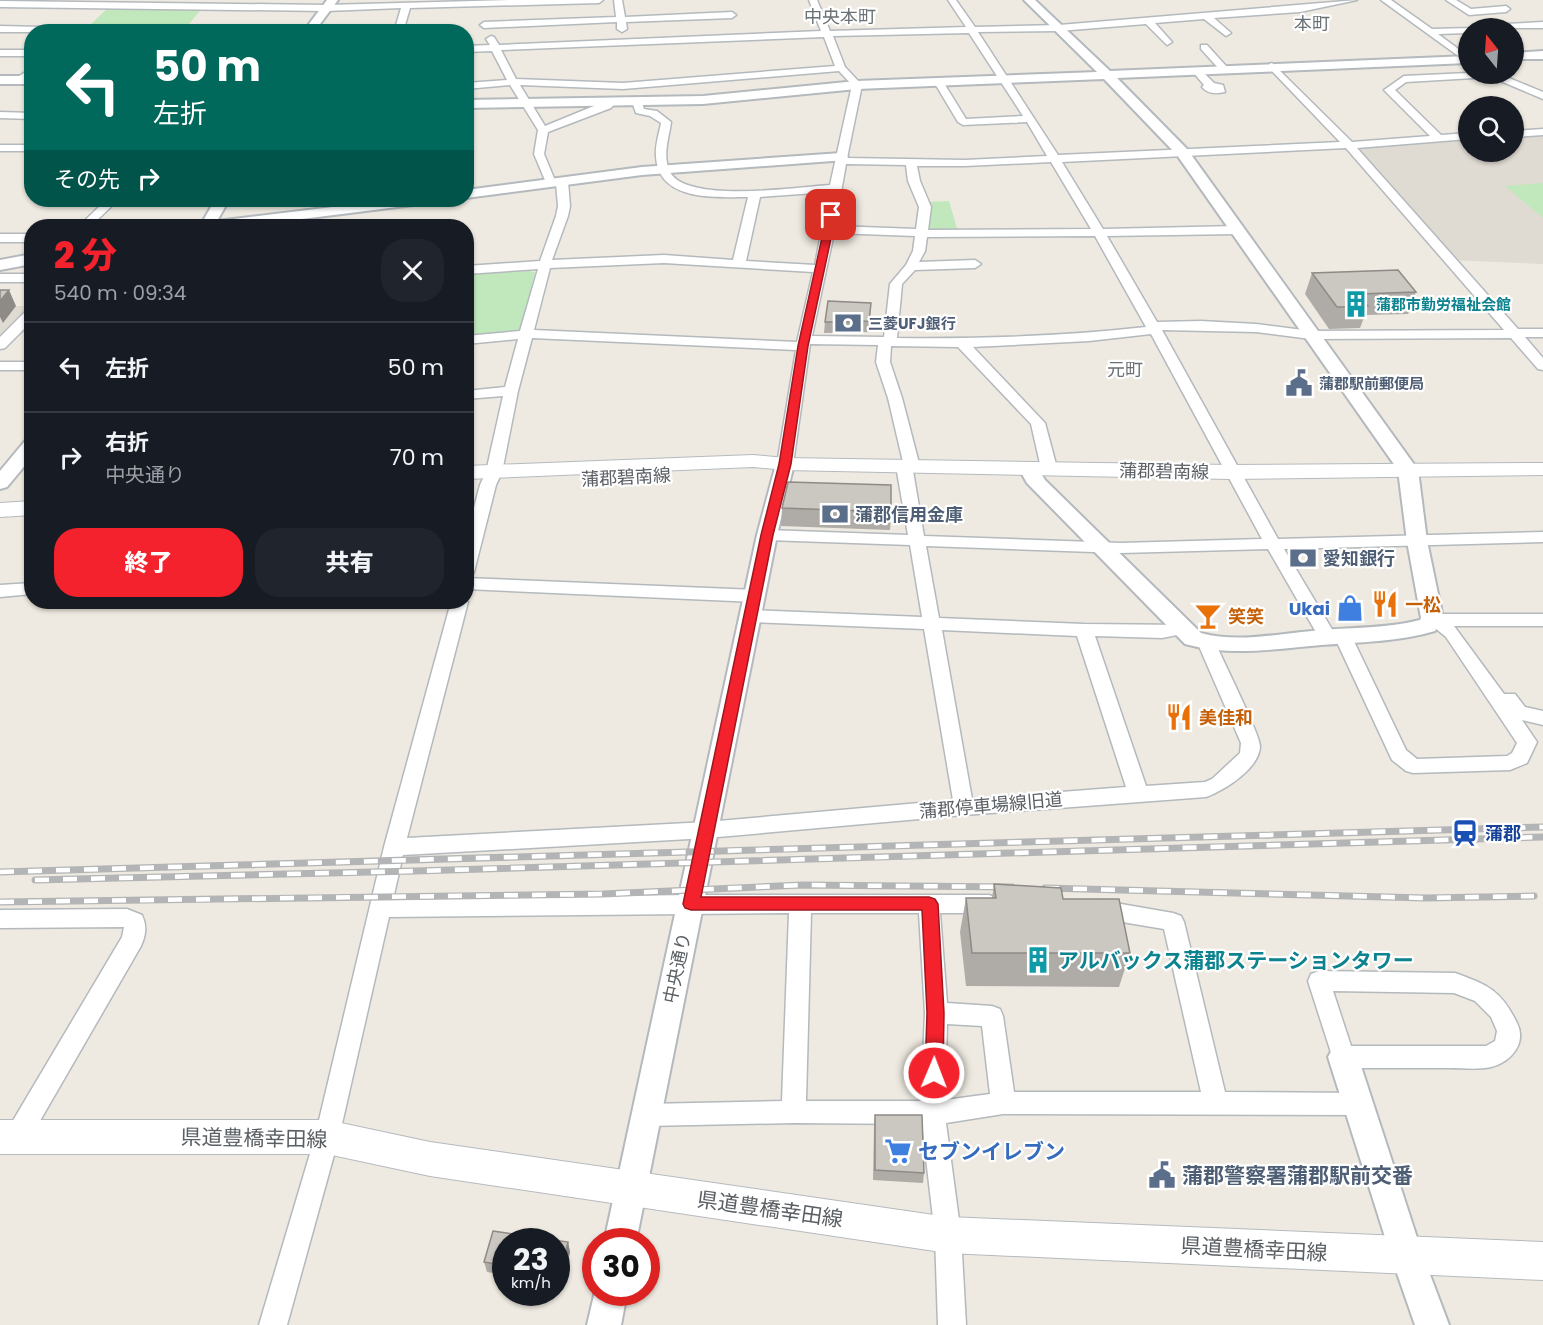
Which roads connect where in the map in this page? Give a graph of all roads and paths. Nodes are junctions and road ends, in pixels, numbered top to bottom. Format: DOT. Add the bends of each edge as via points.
graph roads {
  1 [pos="591,0"];
  2 [pos="598,0"];
  3 [pos="618,0"];
  4 [pos="813,0"];
  5 [pos="952,0"];
  6 [pos="1029,0"];
  7 [pos="1353,0"];
  8 [pos="1385,0"];
  9 [pos="1450,0"];
  10 [pos="1314,2"];
  11 [pos="3,3"];
  12 [pos="171,3"];
  13 [pos="473,3"];
  14 [pos="112,4"];
  15 [pos="330,4"];
  16 [pos="406,6"];
  17 [pos="1506,9"];
  18 [pos="1207,17"];
  19 [pos="620,19"];
  20 [pos="1149,21"];
  21 [pos="735,23"];
  22 [pos="91,24"];
  23 [pos="314,24"];
  24 [pos="400,24"];
  25 [pos="484,24"];
  26 [pos="1543,25"];
  27 [pos="1524,26"];
  28 [pos="24,28"];
  29 [pos="1059,28"];
  30 [pos="0,29"];
  31 [pos="972,29"];
  32 [pos="1458,31"];
  33 [pos="1432,32"];
  34 [pos="1226,33"];
  35 [pos="828,34"];
  36 [pos="1167,42"];
  37 [pos="624,43"];
  38 [pos="1204,47"];
  39 [pos="496,48"];
  40 [pos="474,49"];
  41 [pos="1458,52"];
  42 [pos="0,53"];
  43 [pos="24,53"];
  44 [pos="1543,55"];
  45 [pos="1524,56"];
  46 [pos="1458,60"];
  47 [pos="1272,66"];
  48 [pos="841,68"];
  49 [pos="1223,68"];
  50 [pos="1196,70"];
  51 [pos="1107,75"];
  52 [pos="1458,76"];
  53 [pos="1005,79"];
  54 [pos="0,80"];
  55 [pos="24,80"];
  56 [pos="513,82"];
  57 [pos="939,82"];
  58 [pos="1516,84"];
  59 [pos="474,85"];
  60 [pos="631,85"];
  61 [pos="857,85"];
  62 [pos="1211,86"];
  63 [pos="1543,96"];
  64 [pos="632,102"];
  65 [pos="610,103"];
  66 [pos="474,104"];
  67 [pos="526,104"];
  68 [pos="0,115"];
  69 [pos="24,116"];
  70 [pos="1030,118"];
  71 [pos="543,130"];
  72 [pos="1543,132"];
  73 [pos="1524,133"];
  74 [pos="1458,137"];
  75 [pos="1438,138"];
  76 [pos="1349,145"];
  77 [pos="24,147"];
  78 [pos="0,148"];
  79 [pos="1182,152"];
  80 [pos="841,159"];
  81 [pos="1055,159"];
  82 [pos="911,163"];
  83 [pos="664,170"];
  84 [pos="557,182"];
  85 [pos="835,188"];
  86 [pos="474,193"];
  87 [pos="755,194"];
  88 [pos="105,207"];
  89 [pos="357,207"];
  90 [pos="92,219"];
  91 [pos="283,219"];
  92 [pos="827,229"];
  93 [pos="1237,230"];
  94 [pos="921,234"];
  95 [pos="1098,234"];
  96 [pos="0,238"];
  97 [pos="24,238"];
  98 [pos="24,260"];
  99 [pos="739,262"];
  100 [pos="545,264"];
  101 [pos="975,264"];
  102 [pos="0,265"];
  103 [pos="911,266"];
  104 [pos="474,269"];
  105 [pos="820,269"];
  106 [pos="0,278"];
  107 [pos="24,278"];
  108 [pos="24,322"];
  109 [pos="1154,328"];
  110 [pos="1543,333"];
  111 [pos="528,334"];
  112 [pos="1515,334"];
  113 [pos="1311,335"];
  114 [pos="474,338"];
  115 [pos="888,342"];
  116 [pos="804,343"];
  117 [pos="962,343"];
  118 [pos="0,345"];
  119 [pos="0,366"];
  120 [pos="24,366"];
  121 [pos="1543,366"];
  122 [pos="511,392"];
  123 [pos="474,394"];
  124 [pos="24,454"];
  125 [pos="785,464"];
  126 [pos="908,466"];
  127 [pos="1039,469"];
  128 [pos="1543,469"];
  129 [pos="1408,470"];
  130 [pos="1231,472"];
  131 [pos="474,475"];
  132 [pos="491,478"];
  133 [pos="0,483"];
  134 [pos="474,483"];
  135 [pos="24,493"];
  136 [pos="0,494"];
  137 [pos="24,508"];
  138 [pos="0,510"];
  139 [pos="767,535"];
  140 [pos="1543,537"];
  141 [pos="1417,541"];
  142 [pos="474,542"];
  143 [pos="918,542"];
  144 [pos="1272,545"];
  145 [pos="1102,548"];
  146 [pos="474,584"];
  147 [pos="24,589"];
  148 [pos="0,591"];
  149 [pos="753,607"];
  150 [pos="457,609"];
  151 [pos="1432,618"];
  152 [pos="1543,621"];
  153 [pos="932,623"];
  154 [pos="1181,629"];
  155 [pos="1084,630"];
  156 [pos="1336,637"];
  157 [pos="1207,644"];
  158 [pos="1472,664"];
  159 [pos="1543,718"];
  160 [pos="1138,793"];
  161 [pos="964,807"];
  162 [pos="707,830"];
  163 [pos="394,848"];
  164 [pos="691,904"];
  165 [pos="800,904"];
  166 [pos="929,904"];
  167 [pos="1008,904"];
  168 [pos="1076,905"];
  169 [pos="381,909"];
  170 [pos="0,919"];
  171 [pos="936,1013"];
  172 [pos="1343,1057"];
  173 [pos="1003,1103"];
  174 [pos="1216,1103"];
  175 [pos="1358,1104"];
  176 [pos="794,1112"];
  177 [pos="933,1113"];
  178 [pos="646,1115"];
  179 [pos="8,1137"];
  180 [pos="327,1137"];
  181 [pos="630,1189"];
  182 [pos="623,1228"];
  183 [pos="948,1235"];
  184 [pos="1407,1256"];
  185 [pos="1543,1261"];
  186 [pos="608,1306"];
  187 [pos="273,1325"];
  188 [pos="604,1325"];
  189 [pos="952,1325"];
  190 [pos="1432,1325"];
  1 -- 2 [label="street"];
  1 -- 13 [label="street"];
  3 -- 19 [label="street"];
  4 -- 35 [label="street"];
  5 -- 31 [label="street"];
  6 -- 29 [label="street"];
  7 -- 10 [label="street"];
  8 -- 33 [label="street"];
  9 -- 17 [label="street" via="1469,12"];
  10 -- 18 [label="street" via="1300,9"];
  11 -- 14 [label="street"];
  12 -- 14 [label="street"];
  12 -- 15 [label="street"];
  13 -- 16 [label="street"];
  13 -- 25 [label="street"];
  14 -- 22 [label="street"];
  15 -- 16 [label="street"];
  15 -- 23 [label="street"];
  16 -- 24 [label="street"];
  18 -- 20 [label="street"];
  18 -- 34 [label="street"];
  19 -- 21 [label="street"];
  19 -- 25 [label="street"];
  19 -- 37 [label="street"];
  20 -- 29 [label="street"];
  20 -- 36 [label="street"];
  21 -- 35 [label="street"];
  21 -- 37 [label="street"];
  25 -- 39 [label="street"];
  26 -- 27 [label="street"];
  28 -- 30 [label="street"];
  29 -- 31 [label="street"];
  29 -- 51 [label="street"];
  31 -- 35 [label="street"];
  31 -- 53 [label="street"];
  32 -- 33 [label="street"];
  33 -- 41 [label="street"];
  35 -- 48 [label="street"];
  37 -- 39 [label="street"];
  38 -- 49 [label="street"];
  39 -- 40 [label="street"];
  39 -- 56 [label="street"];
  42 -- 43 [label="street"];
  44 -- 45 [label="street"];
  46 -- 47 [label="street"];
  47 -- 49 [label="street"];
  47 -- 76 [label="street"];
  48 -- 60 [label="street"];
  48 -- 61 [label="street"];
  49 -- 50 [label="street"];
  50 -- 51 [label="street"];
  50 -- 62 [label="street"];
  51 -- 53 [label="street"];
  51 -- 79 [label="street"];
  52 -- 75 [label="street" via="1404,79 1389,90"];
  53 -- 57 [label="street"];
  53 -- 70 [label="street"];
  54 -- 55 [label="street"];
  56 -- 59 [label="street"];
  56 -- 60 [label="street"];
  56 -- 67 [label="street"];
  57 -- 61 [label="street"];
  57 -- 70 [label="street" via="963,122"];
  58 -- 63 [label="street"];
  60 -- 64 [label="street"];
  61 -- 64 [label="street" via="703,100"];
  61 -- 80 [label="street, 中央通り"];
  64 -- 65 [label="street"];
  64 -- 83 [label="street" via="640,111 653,113 666,122 660,157"];
  65 -- 67 [label="street"];
  65 -- 71 [label="street"];
  66 -- 67 [label="street"];
  67 -- 71 [label="street"];
  68 -- 69 [label="street"];
  70 -- 81 [label="street"];
  71 -- 84 [label="street" via="539,154"];
  72 -- 73 [label="street"];
  74 -- 75 [label="street"];
  75 -- 76 [label="street"];
  76 -- 79 [label="street"];
  76 -- 112 [label="street"];
  77 -- 78 [label="street"];
  79 -- 81 [label="street"];
  79 -- 93 [label="street"];
  80 -- 82 [label="street"];
  80 -- 83 [label="street"];
  80 -- 85 [label="street, 中央通り"];
  81 -- 82 [label="street"];
  81 -- 95 [label="street"];
  82 -- 94 [label="street" via="925,207"];
  83 -- 84 [label="street"];
  83 -- 87 [label="street" via="670,182 690,193"];
  84 -- 86 [label="street"];
  84 -- 100 [label="street" via="564,206"];
  85 -- 87 [label="street"];
  85 -- 92 [label="street, 中央通り"];
  87 -- 99 [label="street"];
  88 -- 90 [label="street"];
  89 -- 91 [label="street"];
  92 -- 94 [label="street"];
  92 -- 105 [label="street, 中央通り"];
  93 -- 95 [label="street"];
  93 -- 113 [label="street"];
  94 -- 95 [label="street"];
  94 -- 103 [label="street" via="919,251"];
  95 -- 109 [label="street"];
  96 -- 97 [label="street"];
  98 -- 102 [label="street"];
  99 -- 100 [label="street" via="664,259"];
  99 -- 105 [label="street"];
  100 -- 104 [label="street"];
  100 -- 111 [label="street"];
  101 -- 103 [label="street"];
  103 -- 115 [label="street" via="896,284"];
  105 -- 116 [label="street, 中央通り"];
  106 -- 107 [label="street"];
  108 -- 118 [label="street"];
  109 -- 113 [label="street" via="1201,325"];
  109 -- 117 [label="street" via="1089,337"];
  109 -- 130 [label="street"];
  110 -- 112 [label="street"];
  111 -- 114 [label="street"];
  111 -- 116 [label="street"];
  111 -- 122 [label="street"];
  112 -- 113 [label="street"];
  112 -- 121 [label="street"];
  113 -- 129 [label="street"];
  115 -- 116 [label="street"];
  115 -- 117 [label="street"];
  115 -- 126 [label="street" via="883,362 895,398"];
  116 -- 125 [label="street, 中央通り"];
  117 -- 127 [label="street" via="1038,423"];
  119 -- 120 [label="street"];
  122 -- 123 [label="street"];
  122 -- 132 [label="street"];
  124 -- 133 [label="street"];
  125 -- 126 [label="main road, 蒲郡碧南線"];
  125 -- 132 [label="main road, 蒲郡碧南線" via="753,470"];
  125 -- 139 [label="street, 中央通り"];
  126 -- 127 [label="main road, 蒲郡碧南線"];
  126 -- 143 [label="street"];
  127 -- 130 [label="main road, 蒲郡碧南線"];
  127 -- 145 [label="street" via="1037,483"];
  128 -- 129 [label="main road, 蒲郡碧南線"];
  129 -- 130 [label="main road, 蒲郡碧南線"];
  129 -- 141 [label="street"];
  130 -- 144 [label="street"];
  131 -- 132 [label="main road, 蒲郡碧南線"];
  132 -- 134 [label="main road, 蒲郡碧南線"];
  132 -- 142 [label="street"];
  135 -- 136 [label="main road"];
  137 -- 138 [label="main road"];
  139 -- 143 [label="street"];
  139 -- 149 [label="street, 中央通り"];
  140 -- 141 [label="street"];
  141 -- 144 [label="street"];
  141 -- 151 [label="street"];
  143 -- 145 [label="street"];
  143 -- 153 [label="street"];
  144 -- 145 [label="street"];
  144 -- 156 [label="street"];
  145 -- 154 [label="street"];
  146 -- 149 [label="street"];
  147 -- 148 [label="street"];
  149 -- 153 [label="street"];
  149 -- 162 [label="street, 中央通り"];
  150 -- 163 [label="street"];
  151 -- 152 [label="street"];
  151 -- 156 [label="street" via="1427,626 1411,630"];
  151 -- 158 [label="street" via="1452,633"];
  153 -- 155 [label="street"];
  153 -- 161 [label="street"];
  154 -- 155 [label="street"];
  154 -- 157 [label="street"];
  155 -- 160 [label="street"];
  156 -- 157 [label="street"];
  156 -- 158 [label="street" via="1399,755 1413,766 1510,763 1525,751 1527,742 1522,733"];
  157 -- 160 [label="street, 蒲郡停車場線旧道" via="1251,742 1249,756 1219,784 1206,789"];
  158 -- 159 [label="street" via="1486,667 1519,713"];
  160 -- 161 [label="street, 蒲郡停車場線旧道"];
  161 -- 162 [label="street, 蒲郡停車場線旧道"];
  162 -- 163 [label="street, 蒲郡停車場線旧道"];
  162 -- 164 [label="street, 中央通り"];
  163 -- 169 [label="street"];
  164 -- 165 [label="street"];
  164 -- 169 [label="street"];
  164 -- 178 [label="street, 中央通り"];
  165 -- 166 [label="street"];
  165 -- 176 [label="street"];
  166 -- 167 [label="street"];
  166 -- 171 [label="street"];
  168 -- 174 [label="street" via="1173,922"];
  169 -- 180 [label="street"];
  170 -- 179 [label="street" via="128,918 134,921 135,930 133,939"];
  171 -- 173 [label="street" via="992,1016"];
  171 -- 177 [label="street"];
  172 -- 172 [label="street" via="1319,981 1455,983 1483,994 1499,1010 1509,1031 1506,1047 1489,1057"];
  172 -- 175 [label="street"];
  173 -- 174 [label="street"];
  173 -- 177 [label="street"];
  174 -- 175 [label="street"];
  175 -- 184 [label="street"];
  176 -- 177 [label="street"];
  176 -- 178 [label="street"];
  177 -- 183 [label="street"];
  178 -- 181 [label="street, 中央通り"];
  179 -- 180 [label="main road, 県道豊橋幸田線"];
  180 -- 181 [label="main road, 県道豊橋幸田線" via="430,1159"];
  180 -- 187 [label="street"];
  181 -- 182 [label="street, 中央通り"];
  181 -- 183 [label="main road, 県道豊橋幸田線"];
  183 -- 184 [label="main road, 県道豊橋幸田線"];
  183 -- 189 [label="street"];
  184 -- 185 [label="main road, 県道豊橋幸田線"];
  184 -- 190 [label="street"];
  186 -- 188 [label="street"];
}
